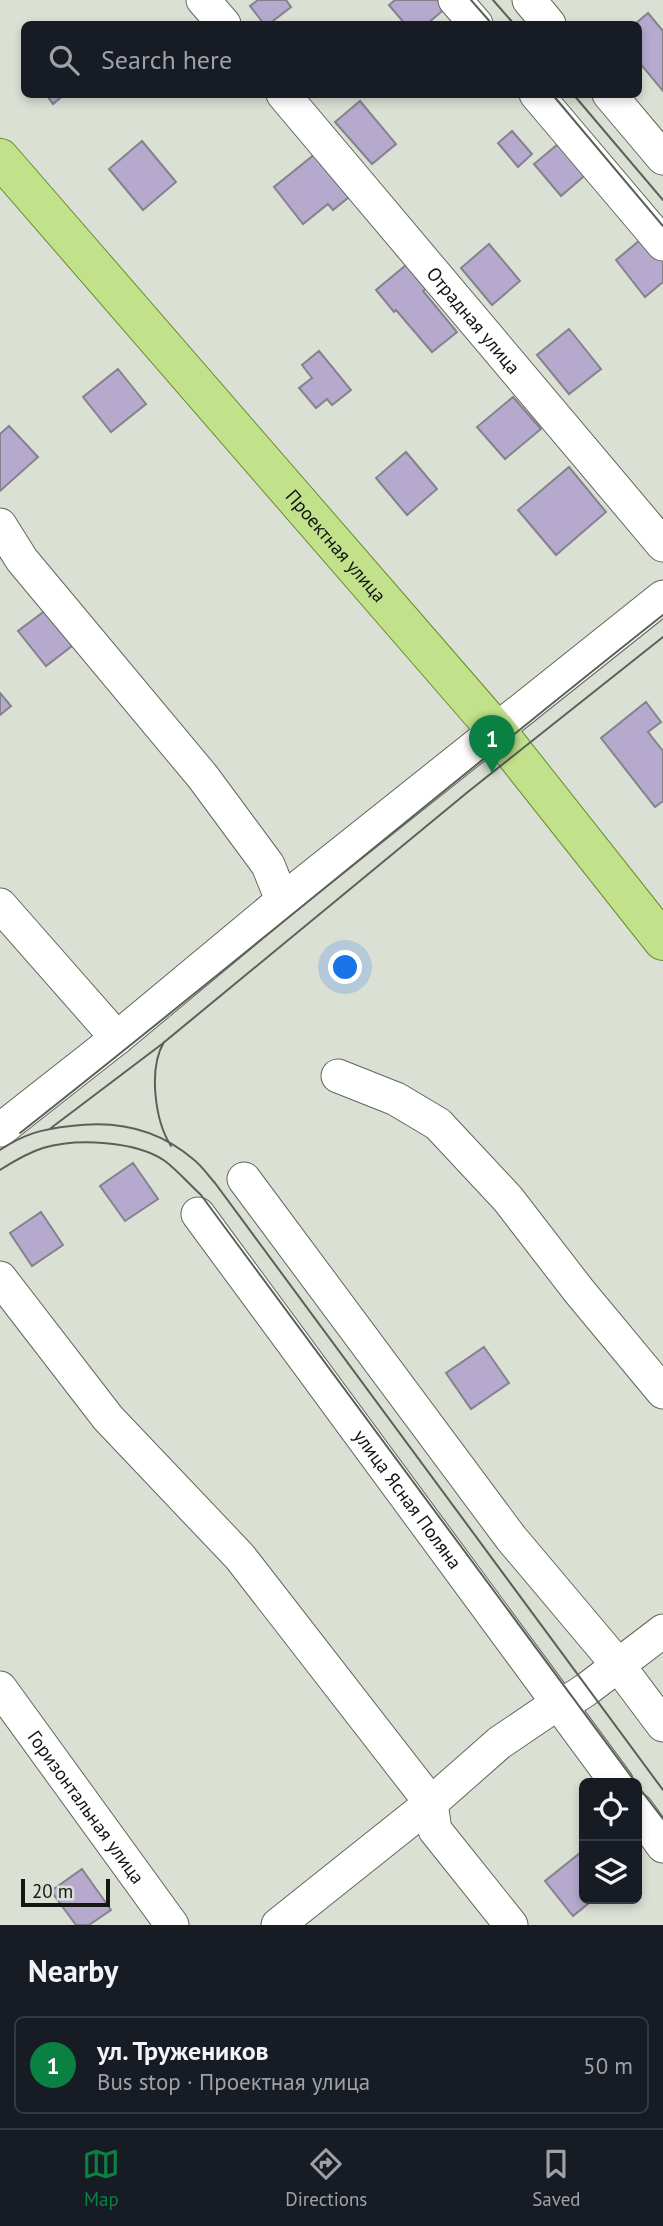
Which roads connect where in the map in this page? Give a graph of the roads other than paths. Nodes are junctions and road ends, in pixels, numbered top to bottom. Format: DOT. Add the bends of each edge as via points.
graph roads {
  1 [pos="203,0"];
  2 [pos="455,0"];
  3 [pos="529,0"];
  4 [pos="221,21"];
  5 [pos="473,21"];
  6 [pos="547,21"];
  7 [pos="286,98"];
  8 [pos="539,98"];
  9 [pos="612,98"];
  10 [pos="0,158"];
  11 [pos="663,158"];
  12 [pos="663,244"];
  13 [pos="0,525"];
  14 [pos="663,545"];
  15 [pos="663,597"];
  16 [pos="496,730"];
  17 [pos="282,900"];
  18 [pos="0,905"];
  19 [pos="663,941"];
  20 [pos="117,1038"];
  21 [pos="338,1076"];
  22 [pos="0,1130"];
  23 [pos="244,1180"];
  24 [pos="198,1214"];
  25 [pos="0,1278"];
  26 [pos="663,1392"];
  27 [pos="663,1631"];
  28 [pos="618,1665"];
  29 [pos="0,1688"];
  30 [pos="558,1703"];
  31 [pos="663,1725"];
  32 [pos="613,1778"];
  33 [pos="431,1803"];
  34 [pos="642,1817"];
  35 [pos="663,1846"];
  36 [pos="172,1925"];
  37 [pos="278,1925"];
  38 [pos="511,1925"];
  1 -- 4 [label="street"];
  2 -- 5 [label="street"];
  3 -- 6 [label="street"];
  7 -- 14 [label="street, Отрадная улица"];
  8 -- 12 [label="street"];
  9 -- 11 [label="street"];
  10 -- 16 [label="main road, Проектная улица"];
  13 -- 17 [label="street" via="22,560 203,777 268,865"];
  15 -- 16 [label="street"];
  16 -- 17 [label="street"];
  16 -- 19 [label="main road, Проектная улица"];
  17 -- 20 [label="street"];
  18 -- 20 [label="street"];
  20 -- 22 [label="street"];
  21 -- 26 [label="street" via="396,1099 438,1124 508,1199"];
  23 -- 28 [label="street" via="511,1538"];
  24 -- 30 [label="street, улица Ясная Поляна"];
  25 -- 33 [label="street" via="108,1418 240,1557"];
  27 -- 28 [label="street"];
  28 -- 30 [label="street" via="572,1699"];
  28 -- 31 [label="street"];
  29 -- 36 [label="street, Горизонтальная улица"];
  30 -- 32 [label="street, улица Ясная Поляна"];
  30 -- 33 [label="street" via="499,1744"];
  33 -- 37 [label="street"];
  33 -- 38 [label="street" via="435,1830"];
  34 -- 35 [label="street"];
}
